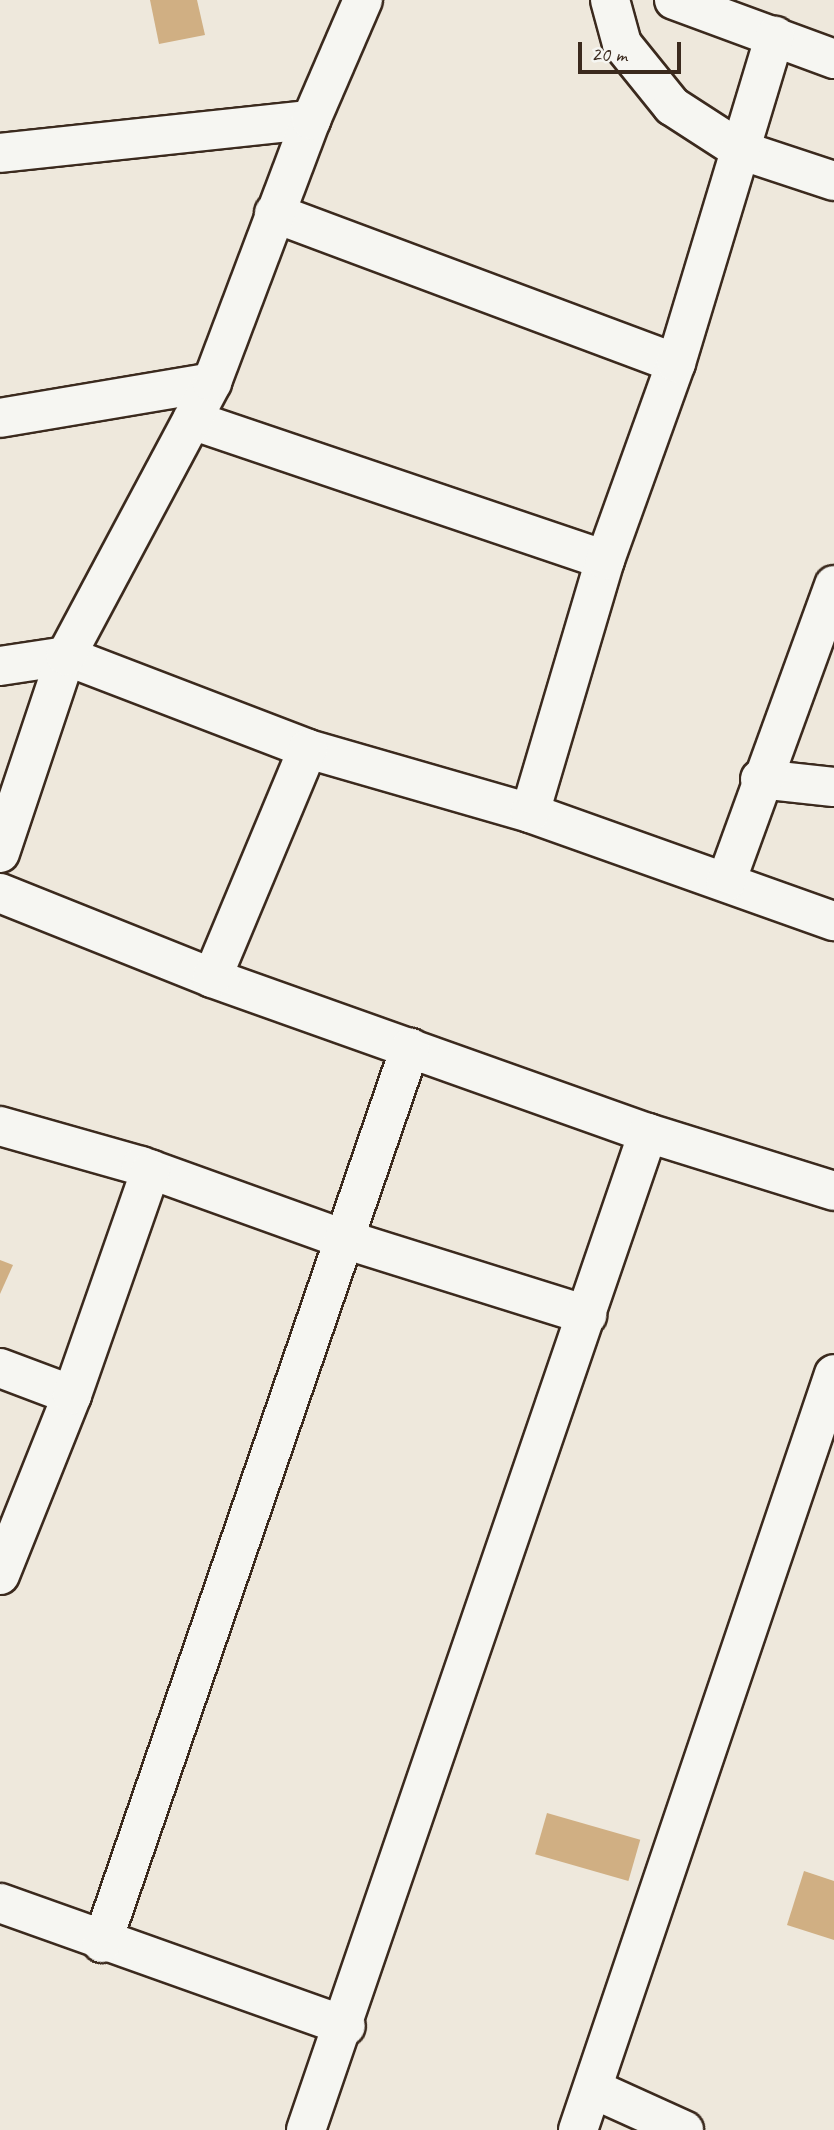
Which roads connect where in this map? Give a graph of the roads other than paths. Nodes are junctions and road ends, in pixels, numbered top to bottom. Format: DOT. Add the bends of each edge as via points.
graph roads {
  1 [pos="363,0"];
  2 [pos="610,0"];
  3 [pos="674,0"];
  4 [pos="775,36"];
  5 [pos="834,59"];
  6 [pos="311,120"];
  7 [pos="740,150"];
  8 [pos="0,153"];
  9 [pos="834,181"];
  10 [pos="274,214"];
  11 [pos="676,363"];
  12 [pos="212,382"];
  13 [pos="0,418"];
  14 [pos="192,420"];
  15 [pos="605,560"];
  16 [pos="834,585"];
  17 [pos="825,634"];
  18 [pos="65,656"];
  19 [pos="0,666"];
  20 [pos="308,749"];
  21 [pos="760,779"];
  22 [pos="834,787"];
  23 [pos="530,813"];
  24 [pos="0,853"];
  25 [pos="726,882"];
  26 [pos="0,893"];
  27 [pos="834,921"];
  28 [pos="212,978"];
  29 [pos="410,1048"];
  30 [pos="0,1126"];
  31 [pos="649,1133"];
  32 [pos="151,1169"];
  33 [pos="834,1191"];
  34 [pos="344,1239"];
  35 [pos="587,1315"];
  36 [pos="0,1368"];
  37 [pos="834,1374"];
  38 [pos="72,1395"];
  39 [pos="0,1575"];
  40 [pos="0,1903"];
  41 [pos="102,1943"];
  42 [pos="346,2026"];
  43 [pos="593,2089"];
  44 [pos="306,2130"];
  45 [pos="578,2130"];
  46 [pos="684,2130"];
  1 -- 6 [label="street"];
  2 -- 7 [label="street" via="622,44 672,106"];
  3 -- 4 [label="street"];
  4 -- 5 [label="street"];
  4 -- 7 [label="street"];
  6 -- 8 [label="street"];
  6 -- 10 [label="street"];
  7 -- 9 [label="street"];
  7 -- 11 [label="street"];
  10 -- 11 [label="street"];
  10 -- 12 [label="street"];
  11 -- 15 [label="street"];
  12 -- 13 [label="street"];
  12 -- 14 [label="street"];
  14 -- 15 [label="street"];
  14 -- 18 [label="street"];
  15 -- 23 [label="street"];
  16 -- 17 [label="street"];
  17 -- 21 [label="street"];
  18 -- 19 [label="street"];
  18 -- 20 [label="street"];
  18 -- 24 [label="street"];
  20 -- 23 [label="street"];
  20 -- 28 [label="street"];
  21 -- 22 [label="street"];
  21 -- 25 [label="street"];
  23 -- 25 [label="street"];
  25 -- 27 [label="street"];
  26 -- 28 [label="street"];
  28 -- 29 [label="street"];
  29 -- 31 [label="street"];
  29 -- 34 [label="street"];
  30 -- 32 [label="street"];
  31 -- 33 [label="street"];
  31 -- 35 [label="street"];
  32 -- 34 [label="street"];
  32 -- 38 [label="street"];
  34 -- 35 [label="street"];
  34 -- 41 [label="street"];
  35 -- 42 [label="street"];
  36 -- 38 [label="street"];
  37 -- 43 [label="street" via="726,1679"];
  38 -- 39 [label="street"];
  40 -- 41 [label="street"];
  41 -- 42 [label="street"];
  42 -- 44 [label="street"];
  43 -- 45 [label="street"];
  43 -- 46 [label="street"];
}
